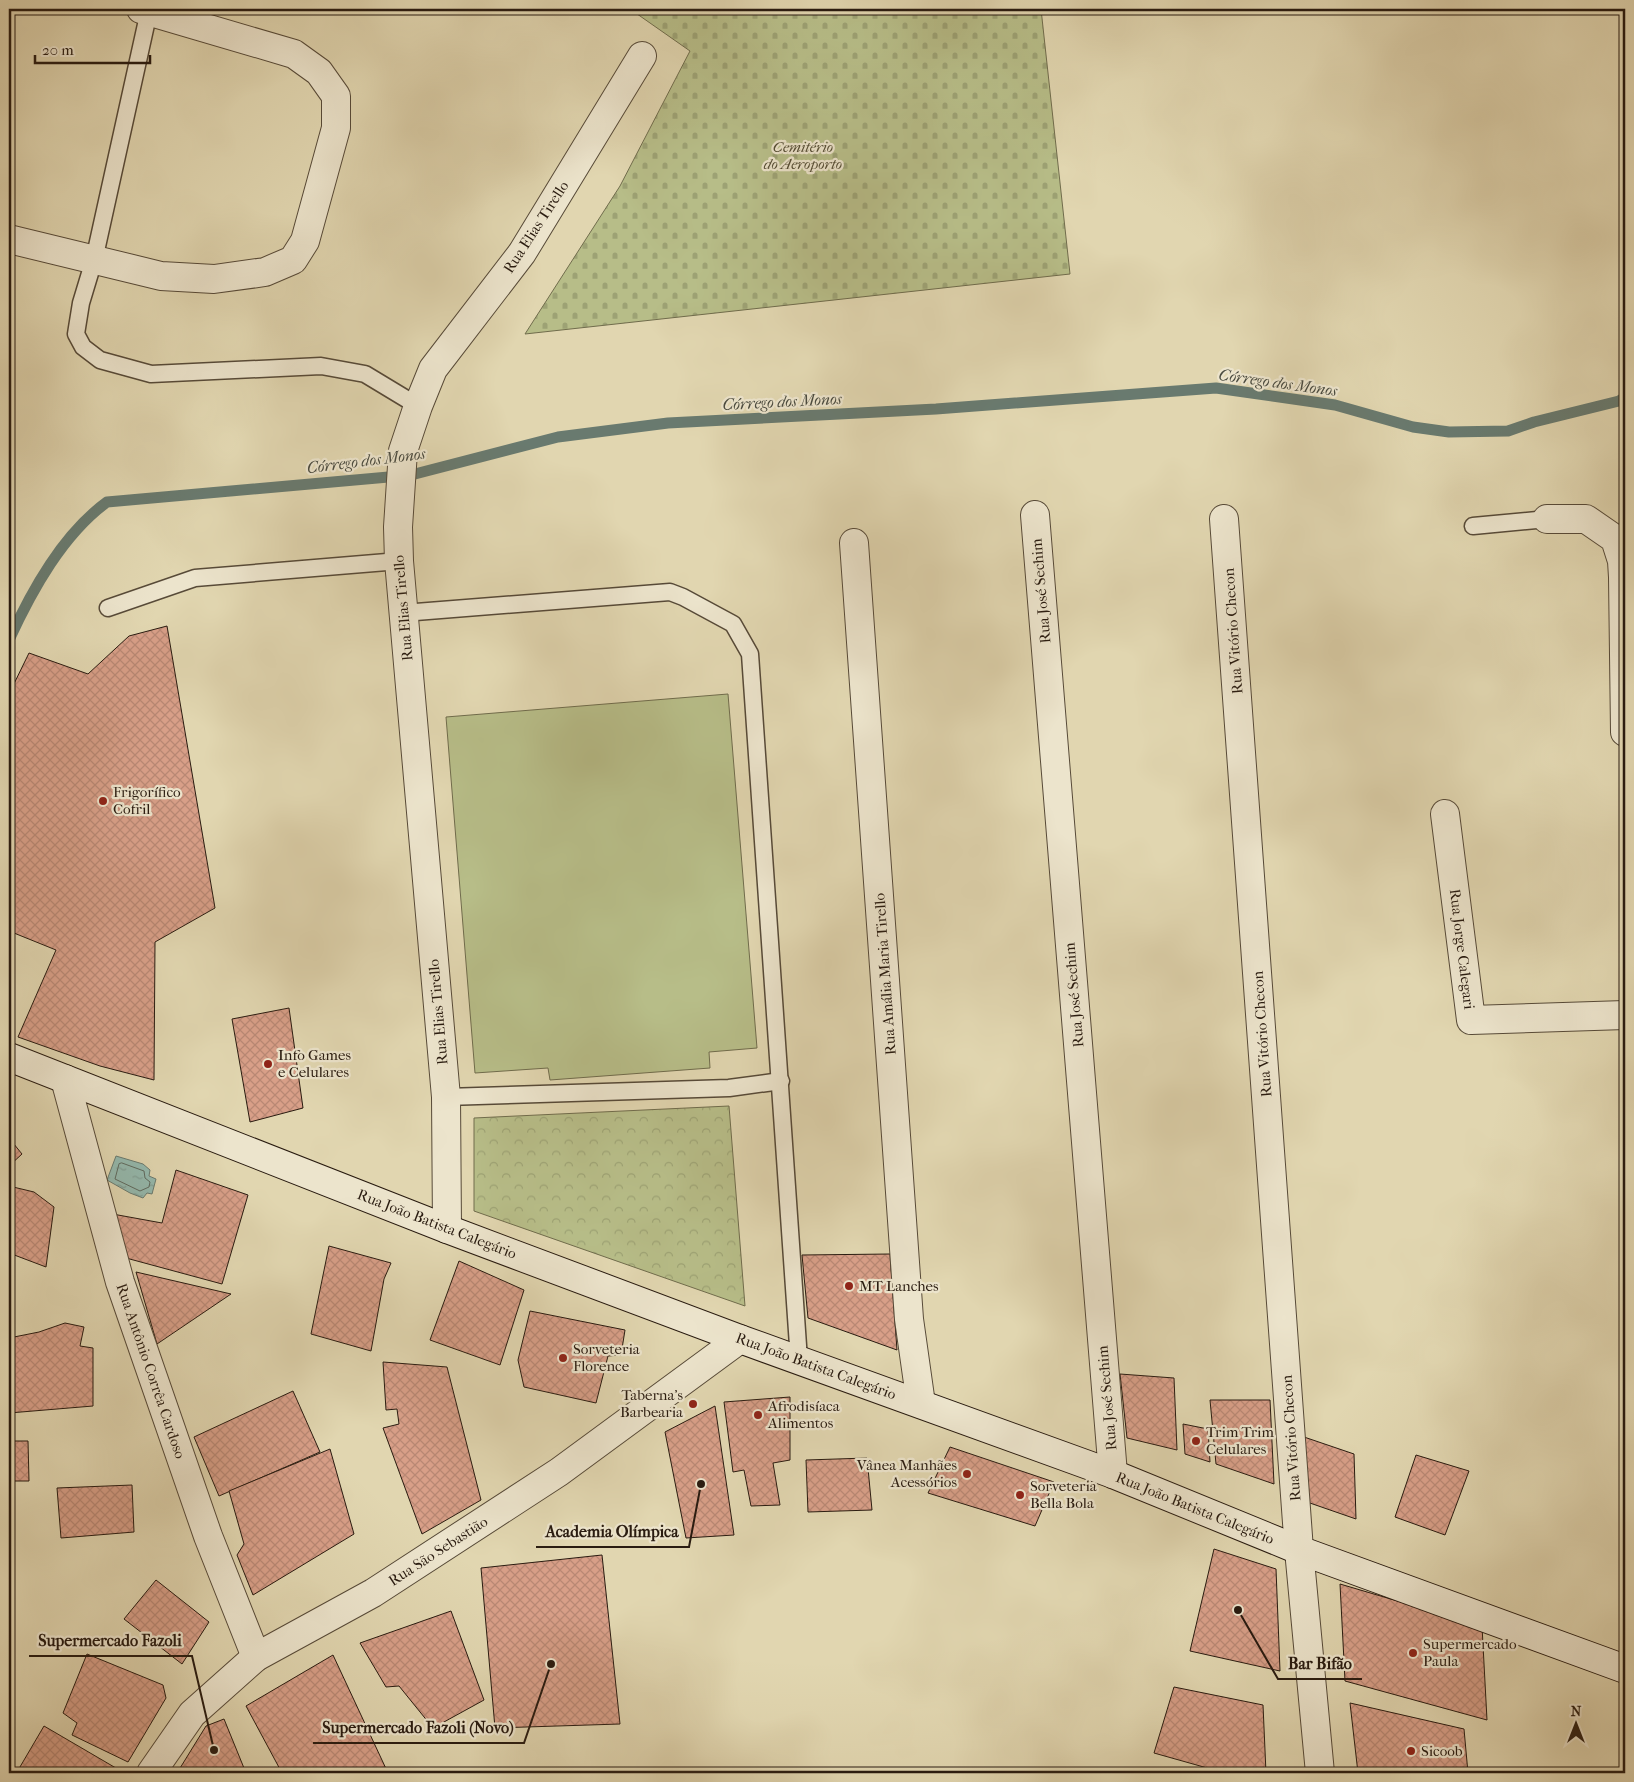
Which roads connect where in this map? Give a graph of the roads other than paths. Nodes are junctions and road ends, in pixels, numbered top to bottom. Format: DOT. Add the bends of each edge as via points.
graph roads {
  1 [pos="145,10"];
  2 [pos="642,56"];
  3 [pos="9,239"];
  4 [pos="94,260"];
  5 [pos="418,406"];
  6 [pos="1035,515"];
  7 [pos="1224,519"];
  8 [pos="1546,519"];
  9 [pos="1473,526"];
  10 [pos="854,543"];
  11 [pos="399,561"];
  12 [pos="108,608"];
  13 [pos="403,613"];
  14 [pos="1625,732"];
  15 [pos="1445,814"];
  16 [pos="1625,1015"];
  17 [pos="9,1058"];
  18 [pos="65,1079"];
  19 [pos="781,1081"];
  20 [pos="446,1098"];
  21 [pos="447,1228"];
  22 [pos="740,1339"];
  23 [pos="799,1360"];
  24 [pos="921,1404"];
  25 [pos="1113,1474"];
  26 [pos="1299,1550"];
  27 [pos="256,1657"];
  28 [pos="1625,1669"];
  29 [pos="151,1773"];
  30 [pos="1320,1773"];
  1 -- 4 [label="lane"];
  1 -- 4 [label="street" via="294,54 320,72 336,96 336,128 304,241 293,260 265,272 214,279 161,276"];
  2 -- 5 [label="street, Rua Elias Tirello" via="522,253 433,368"];
  3 -- 4 [label="street"];
  4 -- 5 [label="lane" via="76,334 83,347 100,360 151,374 321,366 365,374"];
  5 -- 11 [label="street, Rua Elias Tirello" via="403,451"];
  6 -- 25 [label="street, Rua José Sechim"];
  7 -- 26 [label="street, Rua Vitório Checon"];
  8 -- 9 [label="lane"];
  8 -- 14 [label="street" via="1586,519 1615,539 1623,577"];
  10 -- 24 [label="street, Rua Amália Maria Tirello" via="910,1319"];
  11 -- 12 [label="lane" via="195,578"];
  11 -- 13 [label="street, Rua Elias Tirello"];
  13 -- 19 [label="lane" via="670,592 733,624 750,654"];
  13 -- 20 [label="street, Rua Elias Tirello"];
  15 -- 16 [label="street, Rua Jorge Calegari" via="1471,1020"];
  17 -- 18 [label="street, Rua João Batista Calegário"];
  18 -- 21 [label="street, Rua João Batista Calegário"];
  18 -- 27 [label="street, Rua Antônio Corrêa Cardoso" via="120,1282 208,1536"];
  19 -- 20 [label="lane" via="729,1088"];
  19 -- 23 [label="lane"];
  20 -- 21 [label="street, Rua Elias Tirello"];
  21 -- 22 [label="street, Rua João Batista Calegário"];
  22 -- 23 [label="street, Rua João Batista Calegário"];
  22 -- 27 [label="street, Rua São Sebastião" via="551,1478 373,1593"];
  23 -- 24 [label="street, Rua João Batista Calegário"];
  24 -- 25 [label="street, Rua João Batista Calegário"];
  25 -- 26 [label="street, Rua João Batista Calegário"];
  26 -- 28 [label="street, Rua João Batista Calegário"];
  26 -- 30 [label="street, Rua Vitório Checon"];
  27 -- 29 [label="street, Rua São Sebastião" via="192,1714"];
}
